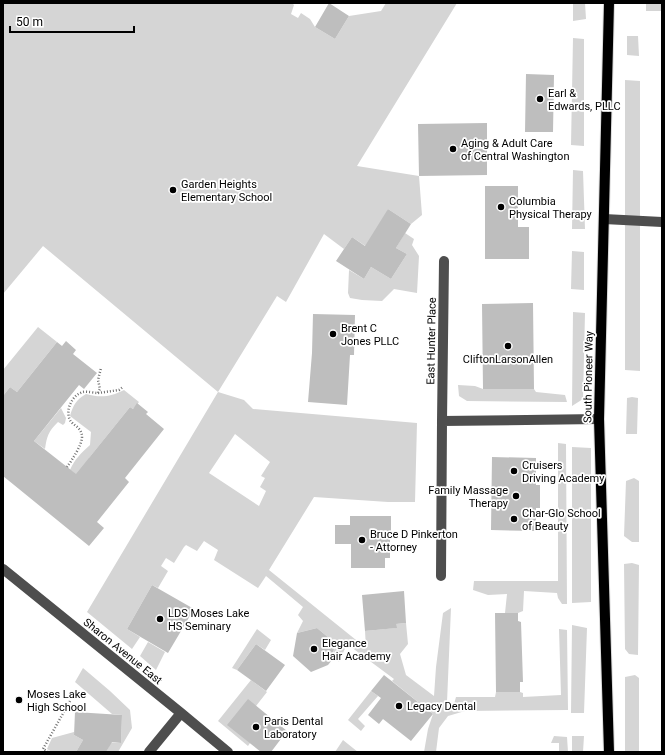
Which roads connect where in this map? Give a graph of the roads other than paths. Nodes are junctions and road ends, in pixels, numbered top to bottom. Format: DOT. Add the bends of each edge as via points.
graph roads {
  1 [pos="609,3"];
  2 [pos="604,220"];
  3 [pos="662,222"];
  4 [pos="444,261"];
  5 [pos="599,419"];
  6 [pos="442,422"];
  7 [pos="3,569"];
  8 [pos="441,576"];
  9 [pos="181,713"];
  10 [pos="149,752"];
  11 [pos="228,752"];
  12 [pos="609,752"];
  1 -- 2 [label="main road, South Pioneer Way"];
  2 -- 3 [label="street"];
  2 -- 5 [label="main road, South Pioneer Way"];
  4 -- 6 [label="street, East Hunter Place"];
  5 -- 6 [label="street"];
  5 -- 12 [label="main road, South Pioneer Way"];
  6 -- 8 [label="street, East Hunter Place"];
  7 -- 9 [label="street, Sharon Avenue East"];
  9 -- 10 [label="street"];
  9 -- 11 [label="street, Sharon Avenue East"];
}
